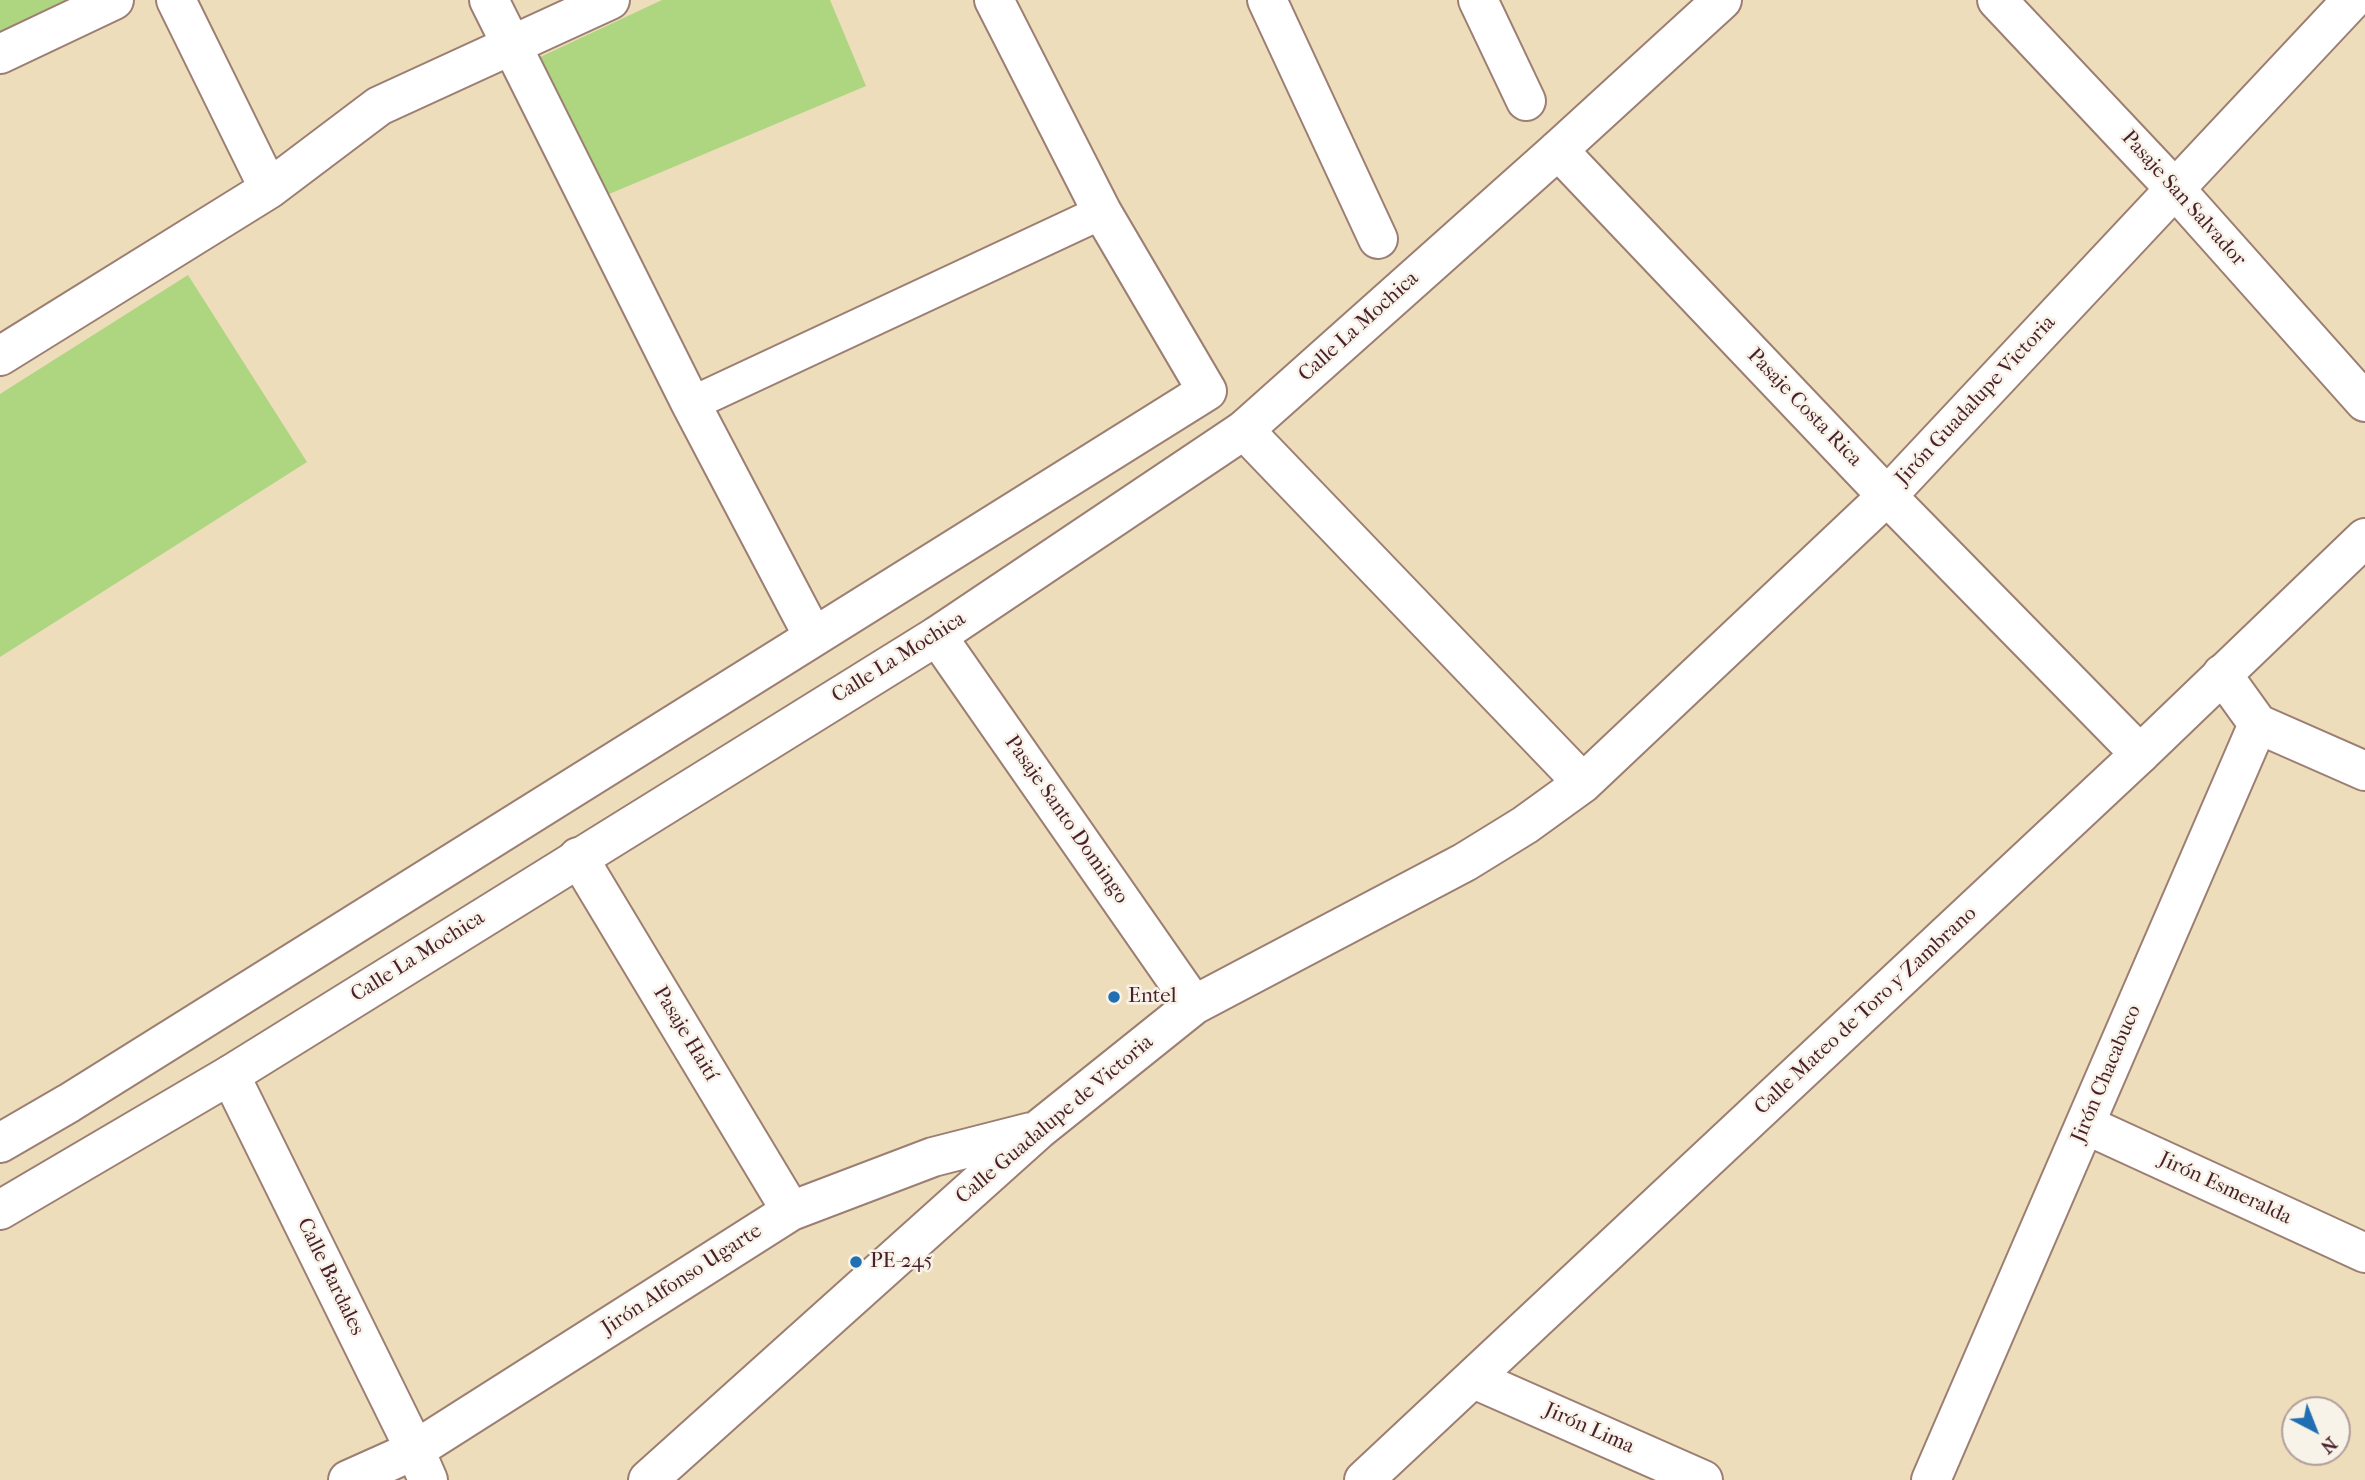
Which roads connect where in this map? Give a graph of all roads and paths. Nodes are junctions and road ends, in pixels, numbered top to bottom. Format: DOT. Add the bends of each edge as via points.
graph roads {
  1 [pos="114,0"];
  2 [pos="176,0"];
  3 [pos="489,0"];
  4 [pos="610,0"];
  5 [pos="994,0"];
  6 [pos="1267,0"];
  7 [pos="1478,0"];
  8 [pos="1722,0"];
  9 [pos="1997,0"];
  10 [pos="2352,0"];
  11 [pos="512,46"];
  12 [pos="0,54"];
  13 [pos="1526,101"];
  14 [pos="1558,150"];
  15 [pos="2175,188"];
  16 [pos="269,189"];
  17 [pos="1102,212"];
  18 [pos="1378,239"];
  19 [pos="0,356"];
  20 [pos="2365,402"];
  21 [pos="691,404"];
  22 [pos="1244,429"];
  23 [pos="1888,496"];
  24 [pos="2365,538"];
  25 [pos="813,636"];
  26 [pos="937,636"];
  27 [pos="2222,674"];
  28 [pos="2258,724"];
  29 [pos="2140,754"];
  30 [pos="2365,771"];
  31 [pos="1583,783"];
  32 [pos="578,857"];
  33 [pos="1194,1005"];
  34 [pos="230,1075"];
  35 [pos="2086,1125"];
  36 [pos="1038,1130"];
  37 [pos="0,1143"];
  38 [pos="0,1210"];
  39 [pos="791,1211"];
  40 [pos="2365,1253"];
  41 [pos="1474,1379"];
  42 [pos="422,1465"];
  43 [pos="348,1480"];
  44 [pos="648,1480"];
  45 [pos="1364,1480"];
  46 [pos="1703,1480"];
  47 [pos="1931,1480"];
  1 -- 12 [label="street"];
  2 -- 16 [label="street"];
  3 -- 11 [label="street"];
  4 -- 11 [label="street"];
  5 -- 17 [label="street"];
  6 -- 18 [label="street"];
  7 -- 13 [label="street"];
  8 -- 14 [label="street, Calle La Mochica"];
  9 -- 15 [label="street, Pasaje San Salvador"];
  10 -- 15 [label="street, Jirón Guadalupe Victoria"];
  11 -- 16 [label="street" via="379,106"];
  11 -- 21 [label="street"];
  14 -- 22 [label="street, Calle La Mochica"];
  14 -- 23 [label="street, Pasaje Costa Rica"];
  15 -- 20 [label="street, Pasaje San Salvador"];
  15 -- 23 [label="street, Jirón Guadalupe Victoria"];
  16 -- 19 [label="street"];
  17 -- 21 [label="street"];
  17 -- 25 [label="street" via="1207,391"];
  21 -- 25 [label="street"];
  22 -- 26 [label="street, Calle La Mochica"];
  22 -- 31 [label="street"];
  23 -- 29 [label="street, Pasaje Costa Rica"];
  23 -- 31 [label="street, Jirón Guadalupe Victoria"];
  24 -- 27 [label="street, Calle Mateo de Toro y Zambrano"];
  25 -- 37 [label="street"];
  26 -- 32 [label="street, Calle La Mochica"];
  26 -- 33 [label="street, Pasaje Santo Domingo"];
  27 -- 28 [label="street"];
  27 -- 29 [label="street, Calle Mateo de Toro y Zambrano"];
  28 -- 30 [label="street"];
  28 -- 35 [label="street, Jirón Chacabuco"];
  29 -- 41 [label="street, Calle Mateo de Toro y Zambrano"];
  31 -- 33 [label="street, Calle Guadalupe de Victoria" via="1465,862"];
  32 -- 34 [label="street, Calle La Mochica"];
  32 -- 39 [label="street, Pasaje Haití"];
  33 -- 36 [label="street, Calle Guadalupe de Victoria"];
  34 -- 38 [label="street, Calle La Mochica"];
  34 -- 42 [label="street, Calle Bardales"];
  35 -- 40 [label="street, Jirón Esmeralda"];
  35 -- 47 [label="street, Jirón Chacabuco"];
  36 -- 39 [label="street, Jirón Alfonso Ugarte" via="933,1157"];
  36 -- 44 [label="street, Calle Guadalupe de Victoria"];
  39 -- 42 [label="street, Jirón Alfonso Ugarte"];
  41 -- 45 [label="street, Calle Mateo de Toro y Zambrano"];
  41 -- 46 [label="street, Jirón Lima"];
  42 -- 43 [label="street, Jirón Alfonso Ugarte"];
}
